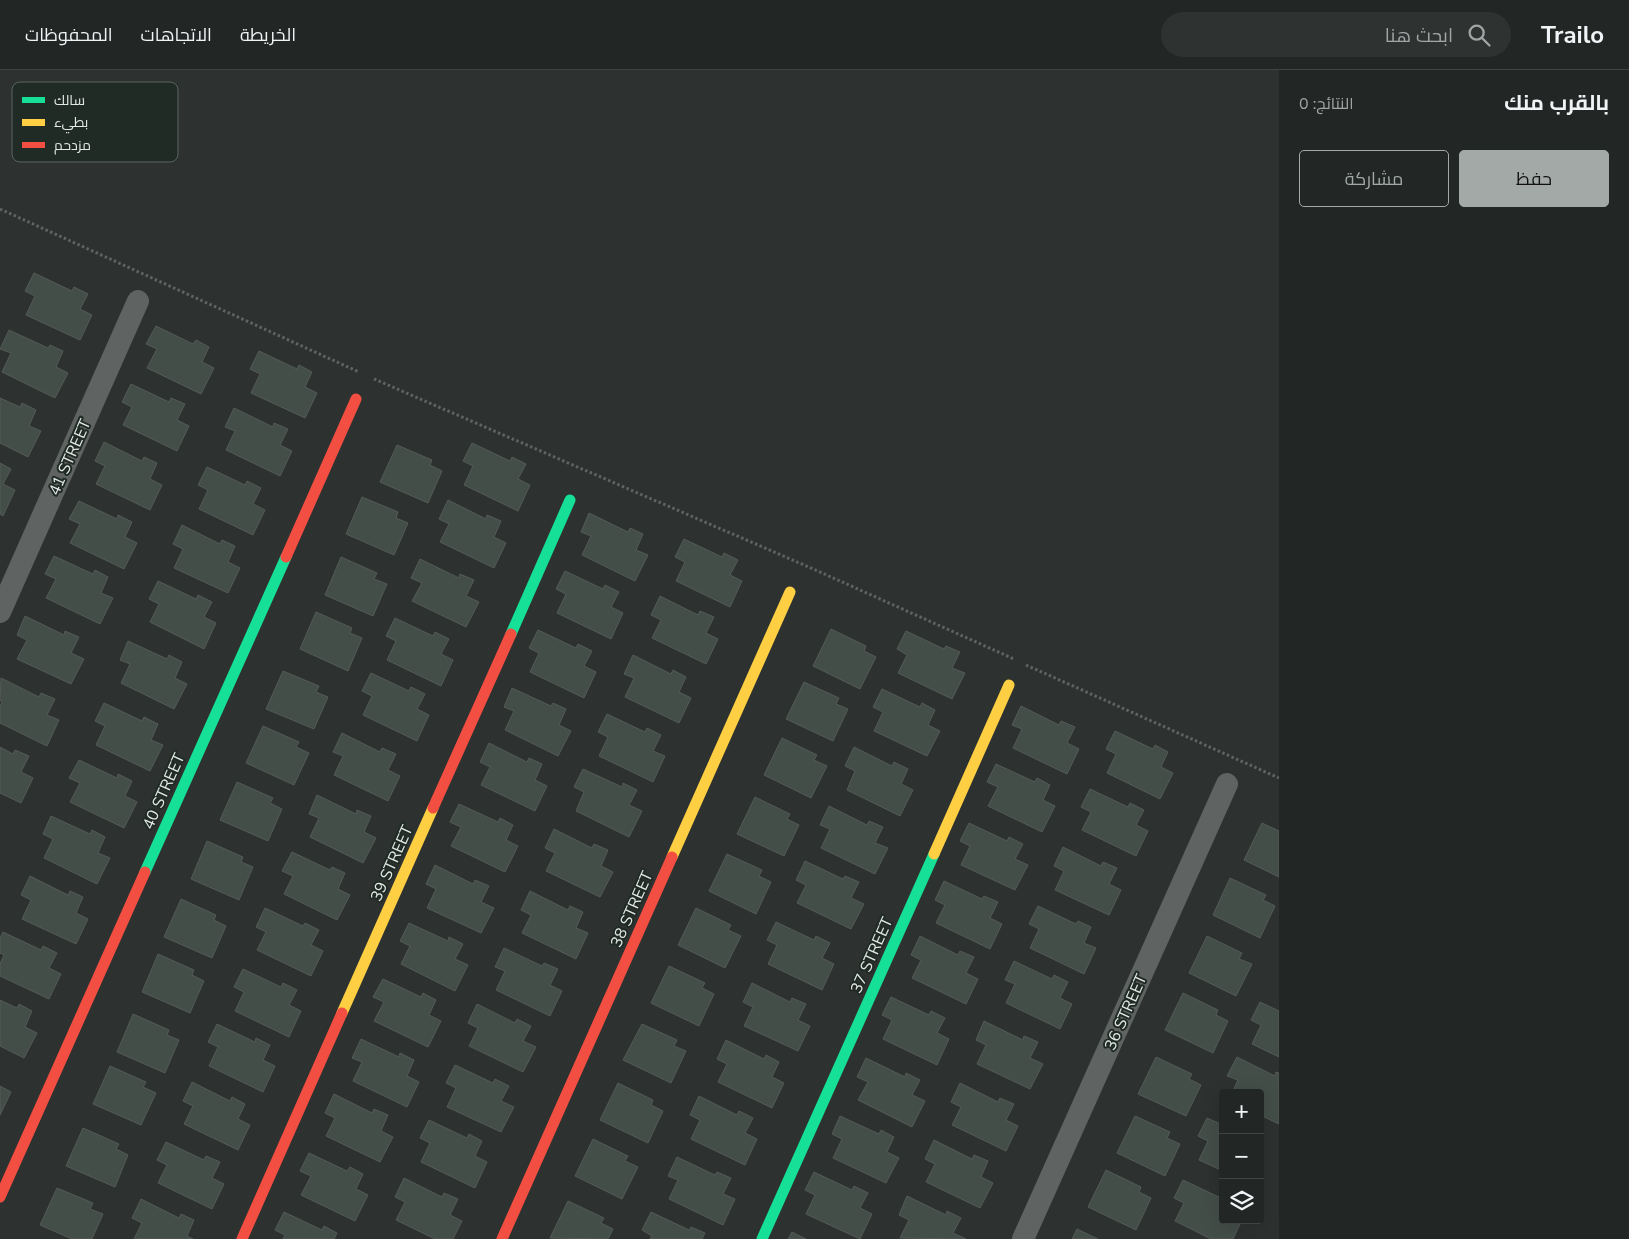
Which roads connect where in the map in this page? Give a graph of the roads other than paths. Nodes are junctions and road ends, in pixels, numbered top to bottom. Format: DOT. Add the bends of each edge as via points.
graph roads {
  1 [pos="138,301"];
  2 [pos="356,399"];
  3 [pos="570,500"];
  4 [pos="790,592"];
  5 [pos="0,612"];
  6 [pos="1009,685"];
  7 [pos="1226,784"];
  8 [pos="0,1197"];
  9 [pos="242,1239"];
  10 [pos="502,1239"];
  11 [pos="762,1239"];
  12 [pos="1023,1239"];
  1 -- 5 [label="street, 41 STREET"];
  2 -- 8 [label="street, 40 STREET"];
  3 -- 9 [label="street, 39 STREET"];
  4 -- 10 [label="street, 38 STREET"];
  6 -- 11 [label="street, 37 STREET"];
  7 -- 12 [label="street, 36 STREET"];
}
